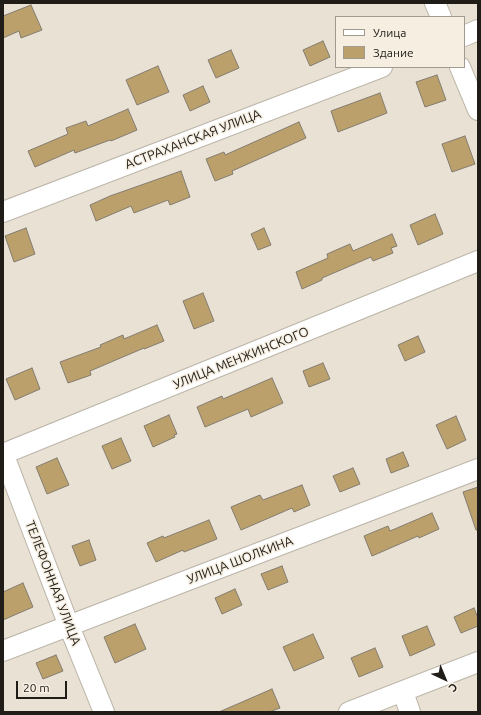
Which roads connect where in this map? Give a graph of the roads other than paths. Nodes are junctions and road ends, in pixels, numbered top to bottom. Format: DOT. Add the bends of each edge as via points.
graph roads {
  1 [pos="436,3"];
  2 [pos="441,16"];
  3 [pos="478,30"];
  4 [pos="465,36"];
  5 [pos="379,68"];
  6 [pos="460,68"];
  7 [pos="478,110"];
  8 [pos="3,212"];
  9 [pos="478,261"];
  10 [pos="3,454"];
  11 [pos="478,469"];
  12 [pos="69,626"];
  13 [pos="3,652"];
  14 [pos="478,662"];
  15 [pos="403,692"];
  16 [pos="104,712"];
  17 [pos="349,712"];
  18 [pos="410,712"];
  1 -- 2 [label="street"];
  3 -- 4 [label="street"];
  5 -- 8 [label="street, АСТРАХАНСКАЯ УЛИЦА"];
  6 -- 7 [label="street"];
  9 -- 10 [label="street, УЛИЦА МЕНЖИНСКОГО"];
  10 -- 12 [label="street, ТЕЛЕФОННАЯ УЛИЦА"];
  11 -- 12 [label="street, УЛИЦА ШОЛКИНА"];
  12 -- 13 [label="street, УЛИЦА ШОЛКИНА"];
  12 -- 16 [label="street, ТЕЛЕФОННАЯ УЛИЦА"];
  14 -- 15 [label="street"];
  15 -- 17 [label="street"];
  15 -- 18 [label="street"];
}
